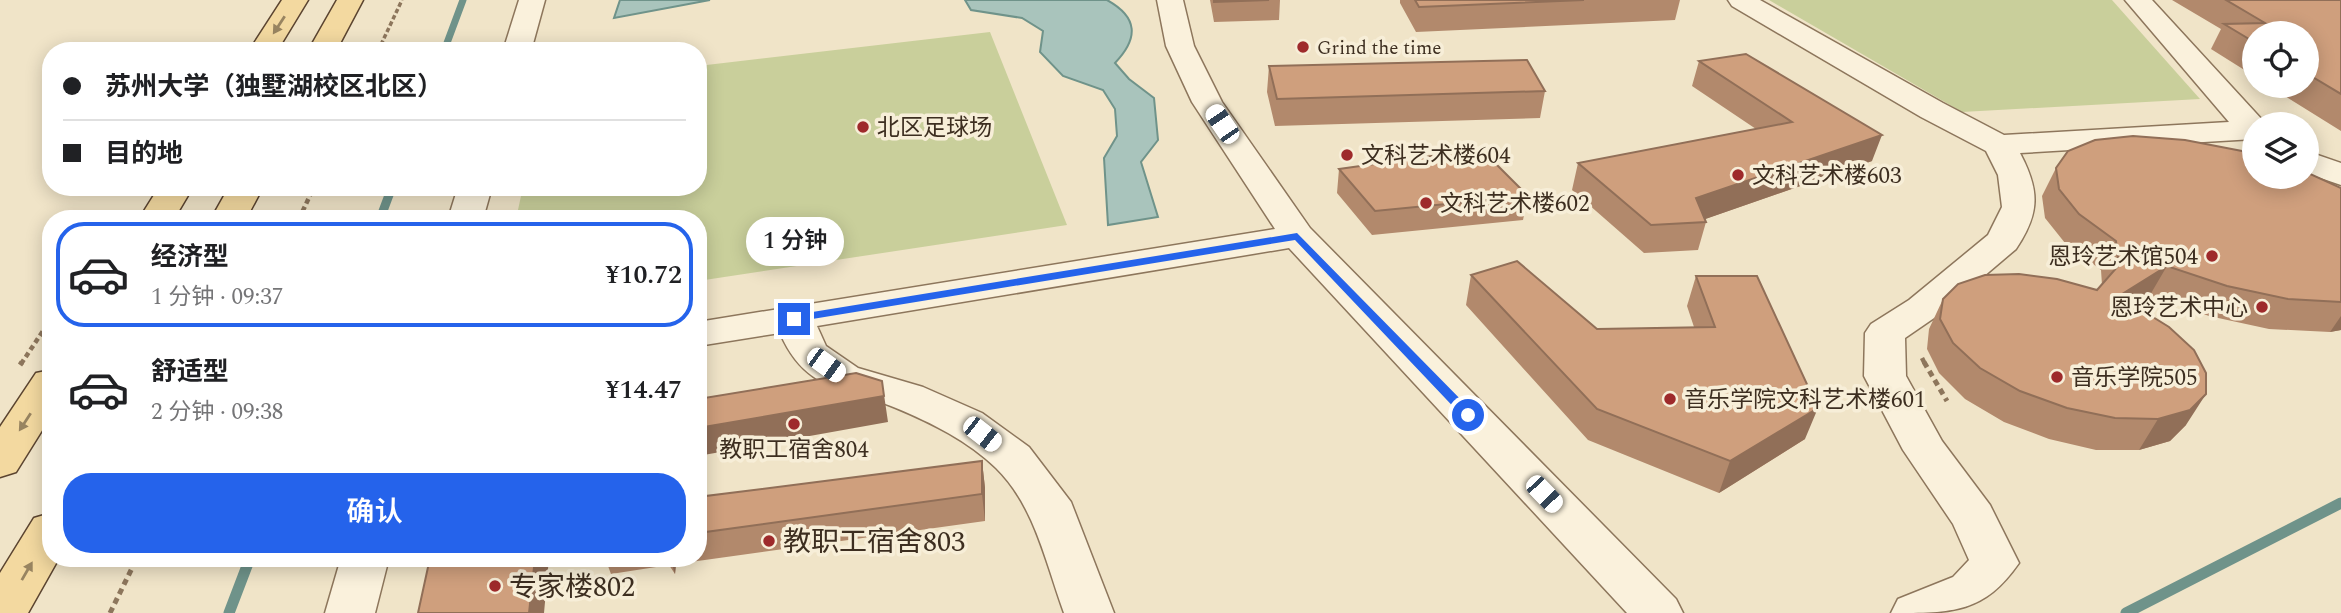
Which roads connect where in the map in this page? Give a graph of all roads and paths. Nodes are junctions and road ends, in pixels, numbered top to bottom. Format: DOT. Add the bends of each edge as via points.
graph roads {
  1 [pos="295,0"];
  2 [pos="350,0"];
  3 [pos="402,0"];
  4 [pos="532,0"];
  5 [pos="1170,0"];
  6 [pos="1741,0"];
  7 [pos="2138,0"];
  8 [pos="269,42"];
  9 [pos="327,42"];
  10 [pos="382,42"];
  11 [pos="520,42"];
  12 [pos="2242,117"];
  13 [pos="2242,130"];
  14 [pos="1999,145"];
  15 [pos="2319,166"];
  16 [pos="2341,175"];
  17 [pos="1297,236"];
  18 [pos="1923,308"];
  19 [pos="794,319"];
  20 [pos="707,333"];
  21 [pos="42,348"];
  22 [pos="33,377"];
  23 [pos="1947,401"];
  24 [pos="0,461"];
  25 [pos="42,545"];
  26 [pos="133,567"];
  27 [pos="363,567"];
  28 [pos="2,613"];
  29 [pos="110,613"];
  30 [pos="350,613"];
  31 [pos="1089,613"];
  32 [pos="1658,613"];
  33 [pos="1916,613"];
  1 -- 8 [label="main road, one-way"];
  2 -- 9 [label="main road"];
  3 -- 10 [label="path"];
  4 -- 11 [label="lane"];
  5 -- 17 [label="lane" via="1180,46 1207,102"];
  6 -- 14 [label="lane"];
  7 -- 12 [label="lane"];
  13 -- 14 [label="lane"];
  14 -- 18 [label="lane" via="2015,175 2019,207 2003,241"];
  15 -- 16 [label="lane"];
  17 -- 19 [label="lane"];
  17 -- 32 [label="lane"];
  18 -- 23 [label="path" via="1915,346"];
  18 -- 33 [label="lane" via="1885,333 1885,376 1925,450 1973,517 1995,563 1971,591"];
  19 -- 20 [label="lane"];
  19 -- 31 [label="lane" via="809,353 843,377 908,397 967,423 1013,458 1048,502"];
  21 -- 22 [label="path"];
  22 -- 24 [label="main road, one-way"];
  28 -- 25 [label="main road, one-way"];
  26 -- 29 [label="path"];
  27 -- 30 [label="lane"];
}
